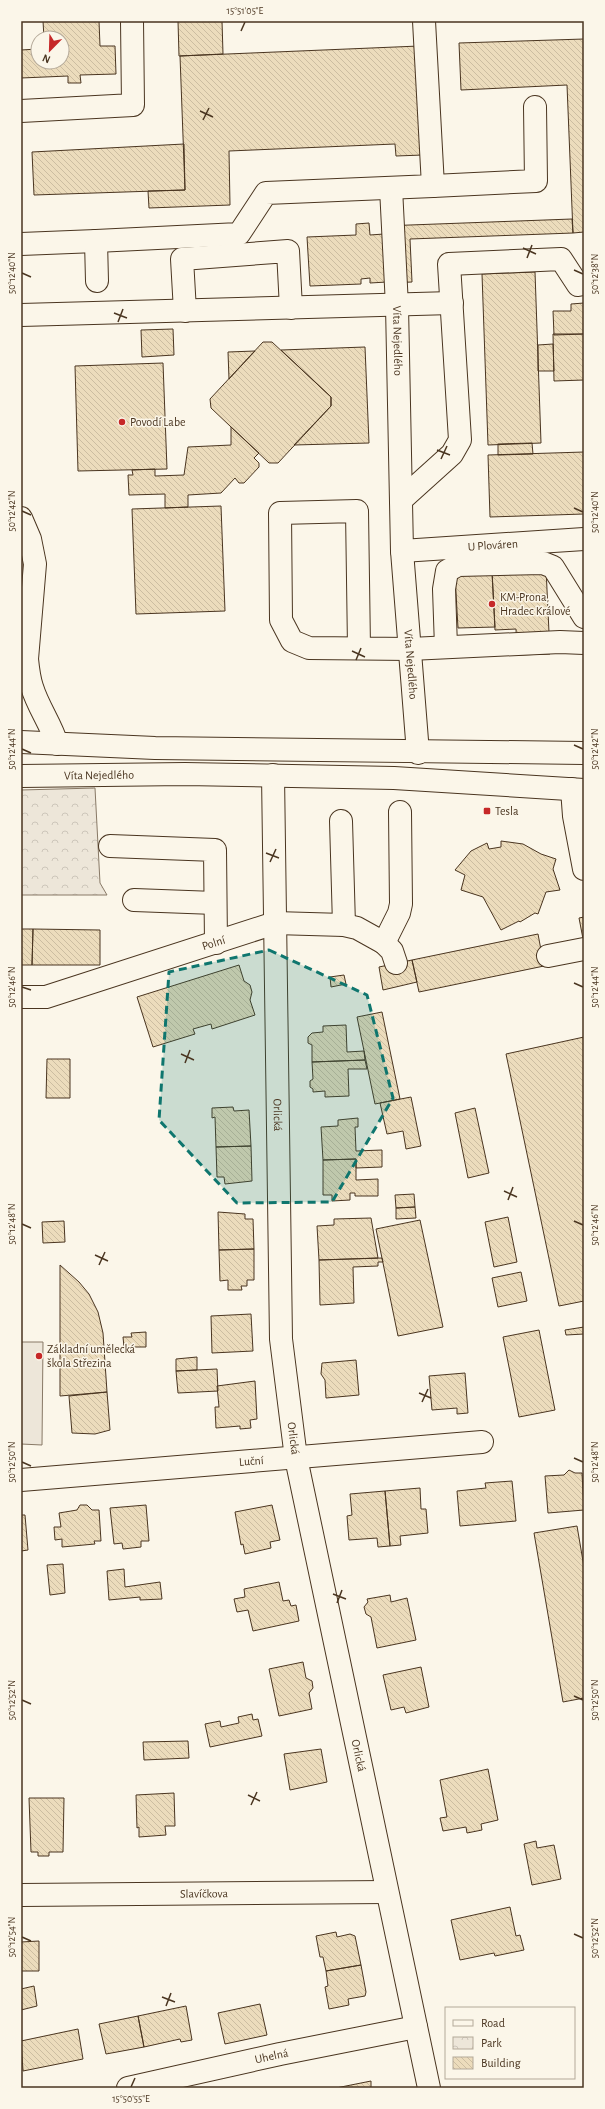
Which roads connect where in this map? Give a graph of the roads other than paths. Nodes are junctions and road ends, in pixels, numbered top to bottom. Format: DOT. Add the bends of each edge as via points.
graph roads {
  1 [pos="132,21"];
  2 [pos="424,21"];
  3 [pos="535,107"];
  4 [pos="21,112"];
  5 [pos="433,186"];
  6 [pos="391,188"];
  7 [pos="96,240"];
  8 [pos="21,244"];
  9 [pos="97,281"];
  10 [pos="584,284"];
  11 [pos="452,303"];
  12 [pos="397,306"];
  13 [pos="292,308"];
  14 [pos="185,311"];
  15 [pos="21,315"];
  16 [pos="401,500"];
  17 [pos="21,518"];
  18 [pos="584,539"];
  19 [pos="402,551"];
  20 [pos="584,617"];
  21 [pos="584,643"];
  22 [pos="446,647"];
  23 [pos="359,648"];
  24 [pos="410,649"];
  25 [pos="21,742"];
  26 [pos="57,744"];
  27 [pos="418,752"];
  28 [pos="584,753"];
  29 [pos="273,775"];
  30 [pos="21,776"];
  31 [pos="578,789"];
  32 [pos="400,812"];
  33 [pos="341,821"];
  34 [pos="581,839"];
  35 [pos="110,846"];
  36 [pos="584,869"];
  37 [pos="134,900"];
  38 [pos="216,903"];
  39 [pos="275,923"];
  40 [pos="344,925"];
  41 [pos="216,943"];
  42 [pos="384,943"];
  43 [pos="584,950"];
  44 [pos="548,956"];
  45 [pos="396,963"];
  46 [pos="21,997"];
  47 [pos="482,1442"];
  48 [pos="296,1458"];
  49 [pos="21,1480"];
  50 [pos="387,1892"];
  51 [pos="21,1896"];
  52 [pos="416,2027"];
  53 [pos="128,2088"];
  54 [pos="429,2088"];
  1 -- 4 [label="street" via="133,105"];
  2 -- 5 [label="street"];
  3 -- 5 [label="street" via="536,181"];
  5 -- 6 [label="street"];
  6 -- 7 [label="street" via="266,193 240,234"];
  6 -- 12 [label="street"];
  7 -- 8 [label="street"];
  7 -- 9 [label="street"];
  10 -- 11 [label="street" via="578,285 561,259 449,264"];
  11 -- 12 [label="street"];
  11 -- 16 [label="street" via="460,440 452,454"];
  12 -- 13 [label="street, Víta Nejedlého"];
  12 -- 16 [label="street, Víta Nejedlého"];
  13 -- 14 [label="street, Víta Nejedlého"];
  13 -- 14 [label="street" via="288,251 182,259"];
  14 -- 15 [label="street, Víta Nejedlého"];
  16 -- 19 [label="street, Víta Nejedlého"];
  17 -- 26 [label="street" via="30,539 35,564 27,659 29,673 32,688 54,732"];
  18 -- 19 [label="street, U Plováren"];
  19 -- 24 [label="street, Víta Nejedlého"];
  20 -- 22 [label="street" via="553,567 543,563 458,564 447,571 444,589"];
  21 -- 22 [label="street"];
  22 -- 24 [label="street"];
  23 -- 23 [label="street" via="309,648 292,641 281,620 280,513 357,511"];
  23 -- 24 [label="street"];
  24 -- 27 [label="street, Víta Nejedlého"];
  25 -- 26 [label="street"];
  26 -- 27 [label="street"];
  27 -- 28 [label="street"];
  29 -- 30 [label="street, Víta Nejedlého"];
  29 -- 31 [label="street, Víta Nejedlého"];
  29 -- 39 [label="street, Orlická"];
  31 -- 34 [label="street"];
  32 -- 42 [label="street" via="401,904 399,914"];
  33 -- 40 [label="street"];
  34 -- 36 [label="street"];
  35 -- 38 [label="street" via="215,850"];
  37 -- 38 [label="street"];
  38 -- 41 [label="street"];
  39 -- 40 [label="street, Polní"];
  39 -- 41 [label="street, Polní"];
  39 -- 48 [label="street, Orlická" via="281,1339"];
  40 -- 42 [label="street, Polní" via="364,931"];
  41 -- 46 [label="street, Polní" via="46,997"];
  42 -- 45 [label="street, Polní" via="392,951"];
  43 -- 44 [label="street"];
  47 -- 48 [label="street, Luční"];
  48 -- 49 [label="street, Luční"];
  48 -- 50 [label="street, Orlická"];
  50 -- 51 [label="street, Slavíčkova"];
  50 -- 52 [label="street, Orlická"];
  52 -- 53 [label="street, Uhelná"];
  52 -- 54 [label="street, Orlická"];
}
